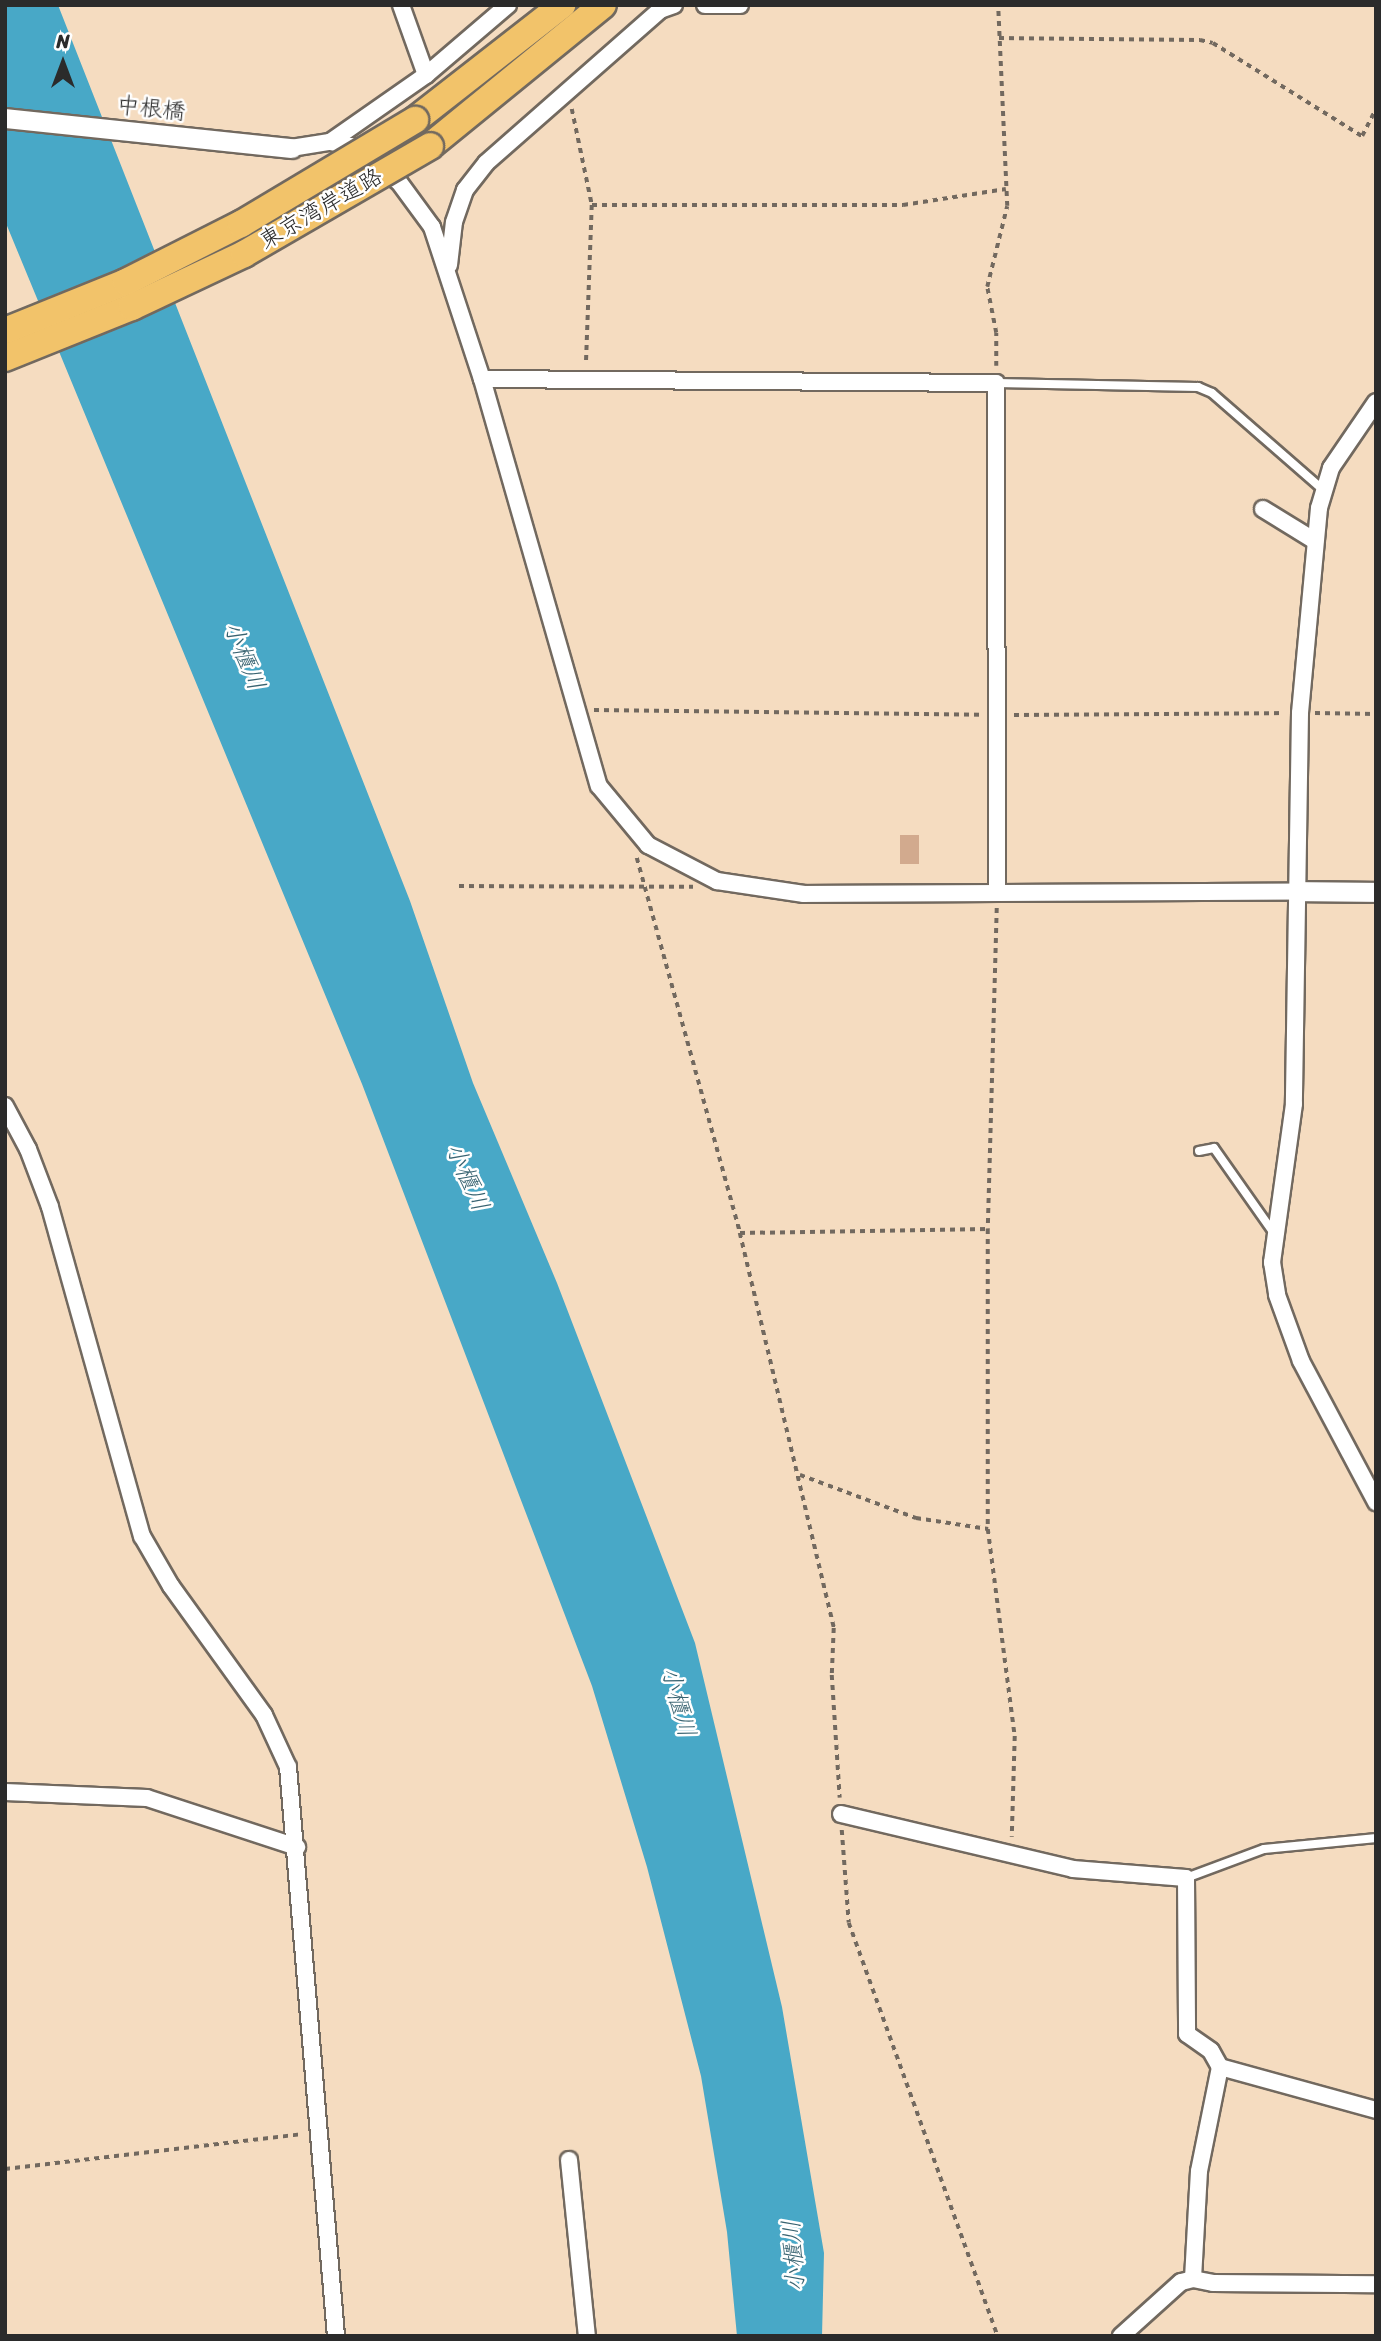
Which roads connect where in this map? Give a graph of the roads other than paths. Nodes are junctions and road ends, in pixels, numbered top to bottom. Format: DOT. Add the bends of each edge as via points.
graph roads {
  1 [pos="401,5"];
  2 [pos="508,5"];
  3 [pos="562,5"];
  4 [pos="603,5"];
  5 [pos="674,5"];
  6 [pos="705,5"];
  7 [pos="740,5"];
  8 [pos="426,75"];
  9 [pos="5,118"];
  10 [pos="330,142"];
  11 [pos="291,148"];
  12 [pos="449,270"];
  13 [pos="5,331"];
  14 [pos="5,358"];
  15 [pos="482,379"];
  16 [pos="996,383"];
  17 [pos="1376,402"];
  18 [pos="1321,488"];
  19 [pos="1263,509"];
  20 [pos="1315,541"];
  21 [pos="1296,891"];
  22 [pos="997,892"];
  23 [pos="1376,892"];
  24 [pos="5,1106"];
  25 [pos="1199,1151"];
  26 [pos="1273,1232"];
  27 [pos="1372,1481"];
  28 [pos="1376,1502"];
  29 [pos="5,1792"];
  30 [pos="841,1814"];
  31 [pos="1376,1838"];
  32 [pos="297,1847"];
  33 [pos="1186,1878"];
  34 [pos="1220,2067"];
  35 [pos="1376,2110"];
  36 [pos="569,2160"];
  37 [pos="1193,2278"];
  38 [pos="1376,2284"];
  39 [pos="336,2336"];
  40 [pos="587,2336"];
  41 [pos="1121,2336"];
  1 -- 8 [label="street"];
  2 -- 8 [label="street"];
  3 -- 13 [label="highway, 東京湾岸道路, bridge" via="415,120 241,224 126,282"];
  4 -- 14 [label="highway, 東京湾岸道路, bridge" via="430,145 244,254 132,307"];
  5 -- 12 [label="street" via="660,10 486,163 465,190 454,222"];
  6 -- 7 [label="street"];
  8 -- 10 [label="street"];
  9 -- 11 [label="street, 中根橋"];
  10 -- 11 [label="street"];
  10 -- 12 [label="street" via="351,145 399,182 432,227"];
  12 -- 15 [label="street"];
  15 -- 16 [label="street"];
  15 -- 22 [label="street" via="599,786 648,845 680,865 745,888 804,894"];
  16 -- 18 [label="lane" via="1198,387 1212,393"];
  16 -- 22 [label="street"];
  17 -- 18 [label="street"];
  18 -- 20 [label="street"];
  19 -- 20 [label="street"];
  20 -- 21 [label="street" via="1300,713"];
  21 -- 22 [label="street"];
  21 -- 23 [label="street"];
  21 -- 26 [label="street" via="1294,1104"];
  24 -- 32 [label="street" via="28,1149 50,1208 139,1529 162,1572 279,1742 290,1776"];
  25 -- 26 [label="lane" via="1214,1148"];
  26 -- 27 [label="street" via="1277,1295 1301,1361"];
  27 -- 28 [label="street"];
  29 -- 32 [label="street" via="147,1798"];
  30 -- 33 [label="street" via="1073,1869"];
  31 -- 33 [label="lane" via="1264,1849"];
  32 -- 39 [label="street"];
  33 -- 34 [label="street" via="1187,2034 1211,2050"];
  34 -- 35 [label="street"];
  34 -- 37 [label="street" via="1199,2171"];
  36 -- 40 [label="street"];
  37 -- 38 [label="street" via="1213,2283"];
  37 -- 41 [label="street" via="1181,2282"];
}
